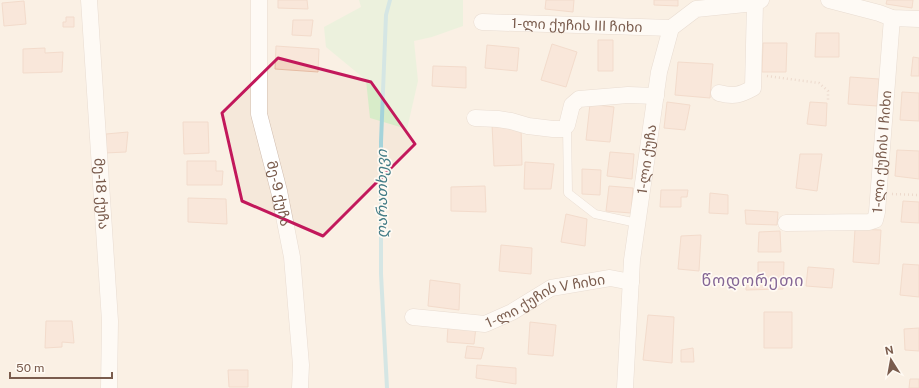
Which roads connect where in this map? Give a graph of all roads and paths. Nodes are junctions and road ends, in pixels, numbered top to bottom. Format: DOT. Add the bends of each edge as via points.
graph roads {
  1 [pos="88,0"];
  2 [pos="259,0"];
  3 [pos="829,0"];
  4 [pos="758,2"];
  5 [pos="884,11"];
  6 [pos="919,19"];
  7 [pos="482,22"];
  8 [pos="671,28"];
  9 [pos="753,74"];
  10 [pos="719,93"];
  11 [pos="656,96"];
  12 [pos="828,100"];
  13 [pos="475,118"];
  14 [pos="567,125"];
  15 [pos="879,194"];
  16 [pos="919,195"];
  17 [pos="637,223"];
  18 [pos="786,223"];
  19 [pos="631,282"];
  20 [pos="413,317"];
  21 [pos="109,388"];
  22 [pos="300,388"];
  23 [pos="625,388"];
  1 -- 21 [label="street, მე-18 ქუჩა" via="110,321"];
  2 -- 22 [label="street, მე-9 ქუჩა" via="259,114 279,191 292,257 301,365"];
  3 -- 5 [label="street"];
  4 -- 8 [label="street" via="696,9"];
  4 -- 9 [label="street"];
  5 -- 6 [label="street"];
  5 -- 15 [label="street, 1-ლი ქუჩის I ჩიხი"];
  7 -- 8 [label="street, 1-ლი ქუჩის III ჩიხი"];
  8 -- 11 [label="street, 1-ლი ქუჩა" via="659,72"];
  9 -- 10 [label="street" via="753,88 742,94 728,96"];
  9 -- 12 [label="path" via="819,83 828,91"];
  11 -- 14 [label="street" via="628,95 579,99 572,105"];
  11 -- 17 [label="street, 1-ლი ქუჩა"];
  13 -- 14 [label="street" via="554,129 563,129"];
  14 -- 17 [label="lane" via="568,193 595,214"];
  15 -- 16 [label="path"];
  15 -- 18 [label="street, 1-ლი ქუჩის I ჩიხი" via="875,220 869,222"];
  17 -- 19 [label="street, 1-ლი ქუჩა"];
  19 -- 20 [label="street, 1-ლი ქუჩის V ჩიხი" via="610,278 551,288 512,312 485,324"];
  19 -- 23 [label="street, 1-ლი ქუჩა"];
}
